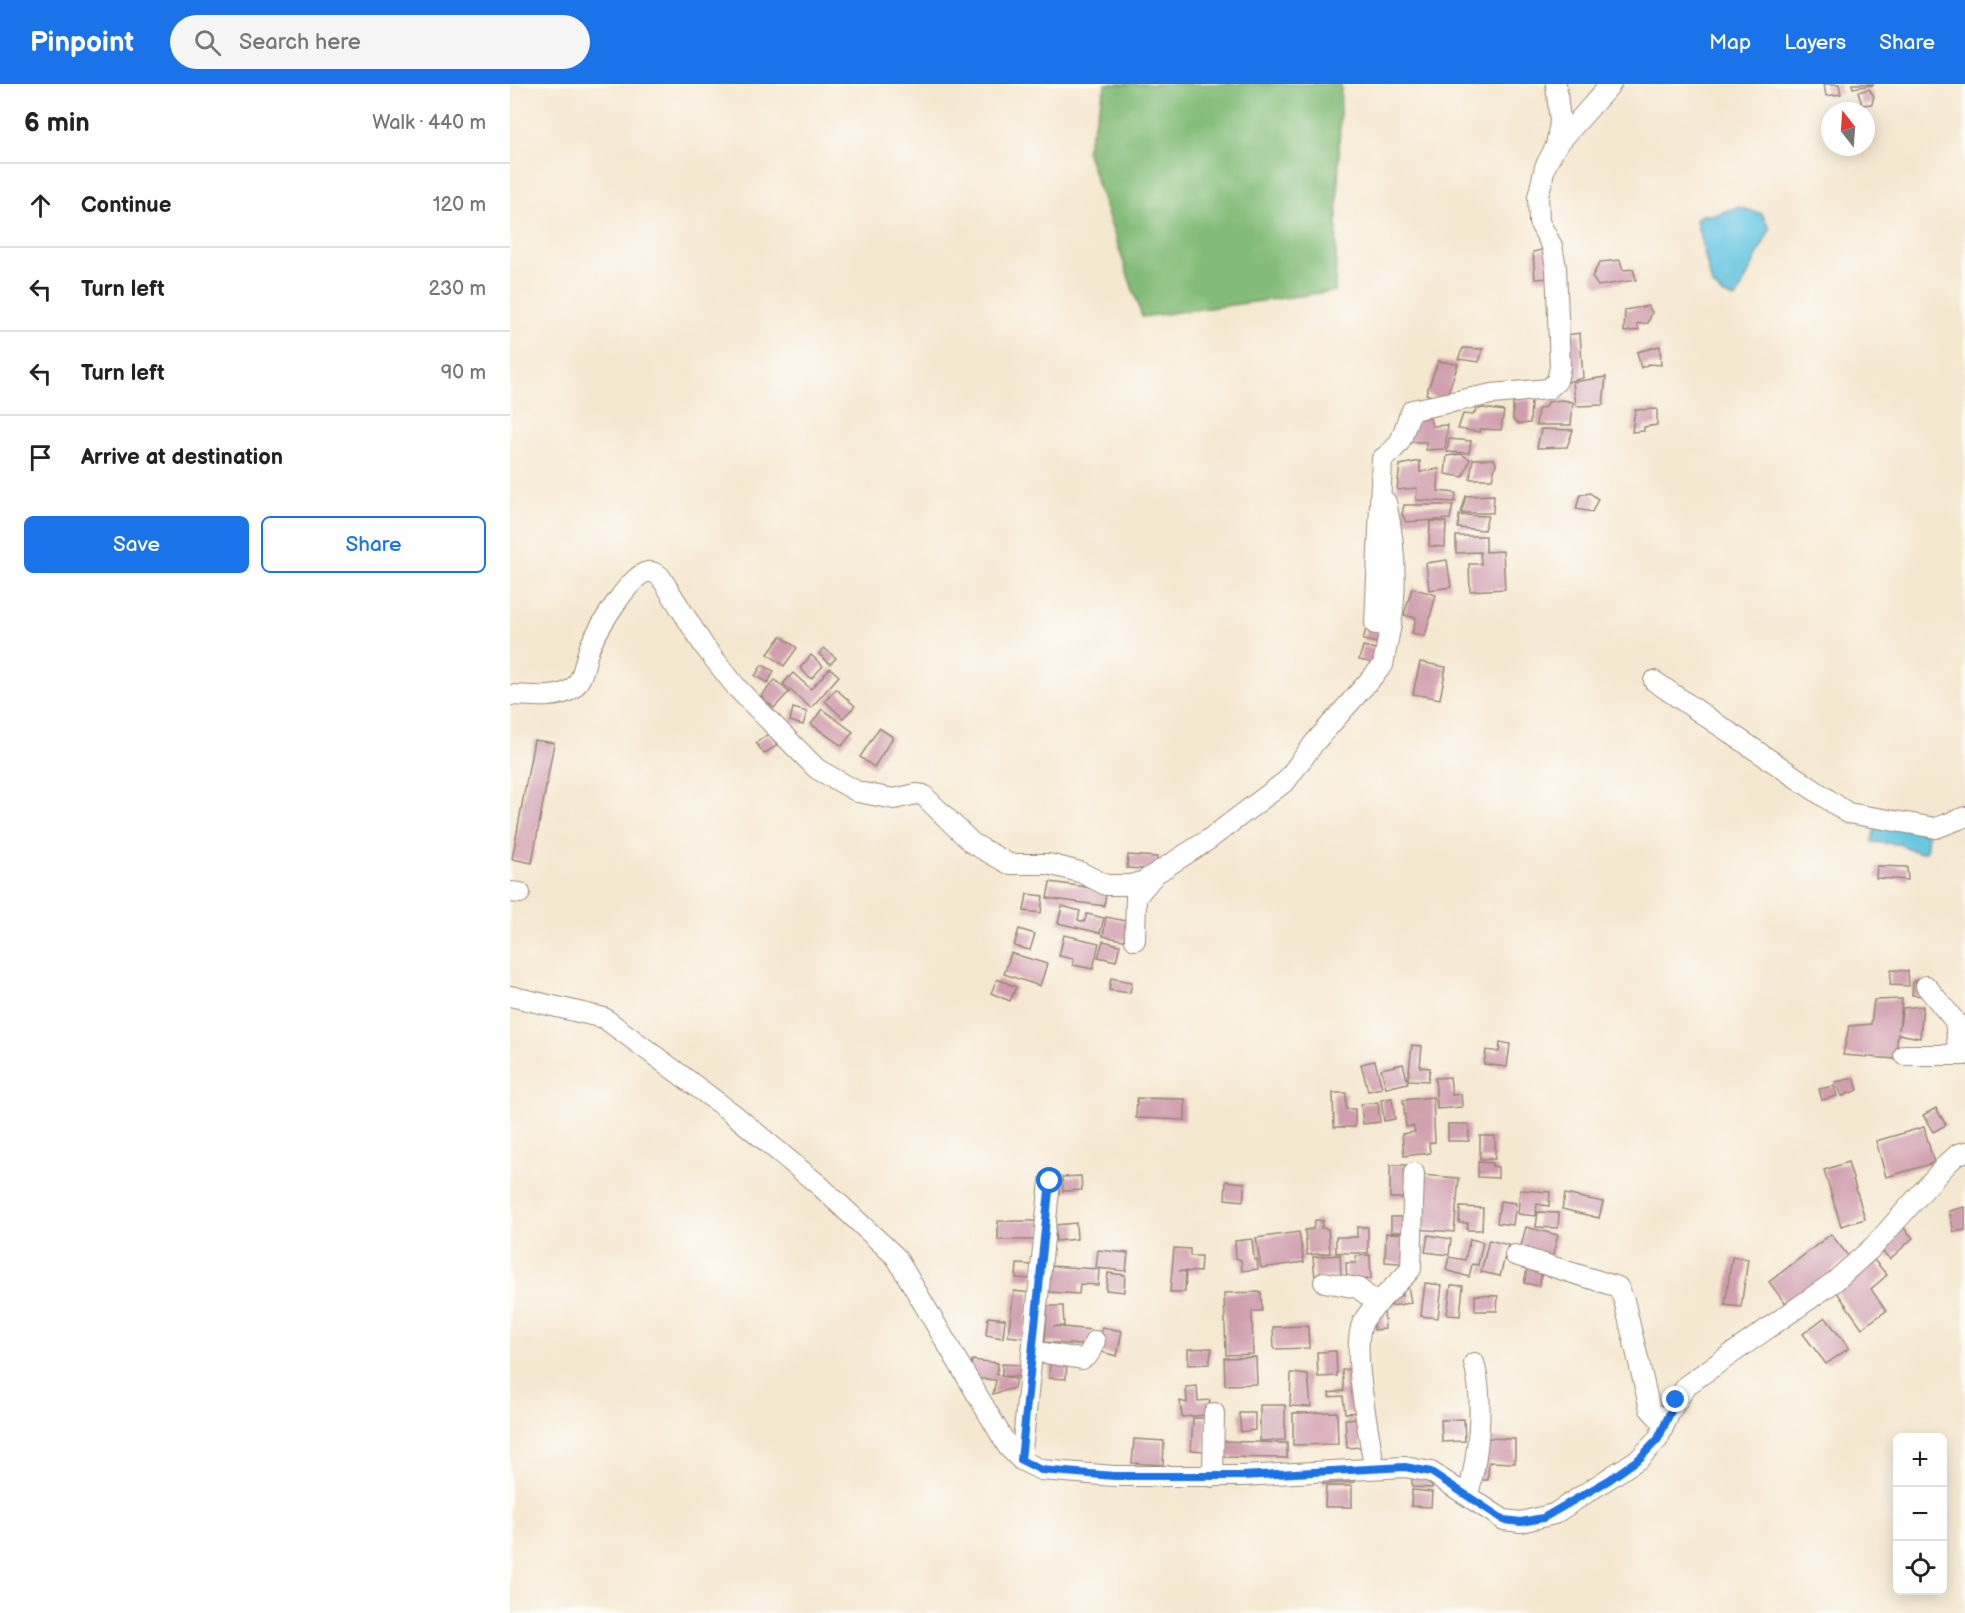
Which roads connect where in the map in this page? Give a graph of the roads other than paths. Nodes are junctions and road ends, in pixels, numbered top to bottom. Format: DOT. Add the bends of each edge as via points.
graph roads {
  1 [pos="1557,84"];
  2 [pos="1611,84"];
  3 [pos="1556,146"];
  4 [pos="1654,681"];
  5 [pos="510,695"];
  6 [pos="1965,816"];
  7 [pos="1155,875"];
  8 [pos="1135,940"];
  9 [pos="1926,986"];
  10 [pos="510,996"];
  11 [pos="1904,1055"];
  12 [pos="1962,1055"];
  13 [pos="1965,1152"];
  14 [pos="1414,1173"];
  15 [pos="1050,1181"];
  16 [pos="1515,1255"];
  17 [pos="1324,1282"];
  18 [pos="1378,1304"];
  19 [pos="1095,1341"];
  20 [pos="1033,1351"];
  21 [pos="1474,1363"];
  22 [pos="1214,1413"];
  23 [pos="1664,1424"];
  24 [pos="1021,1460"];
  25 [pos="1374,1467"];
  26 [pos="1213,1477"];
  27 [pos="1468,1495"];
  1 -- 3 [label="street" via="1560,122"];
  2 -- 3 [label="street"];
  3 -- 7 [label="street" via="1545,167 1538,197 1539,222 1552,246 1556,267 1560,367 1557,381 1548,389 1492,394 1412,410 1400,445 1382,459 1375,624 1391,624 1383,665 1286,781"];
  4 -- 6 [label="street" via="1848,813 1936,828"];
  5 -- 7 [label="street" via="559,694 570,690 581,675 590,646 610,611 635,579 653,572 660,576 736,688 817,769 858,792 894,799 923,795 972,843 1009,864 1048,864 1106,885 1130,885"];
  7 -- 8 [label="street" via="1136,897"];
  9 -- 12 [label="street" via="1955,1021"];
  10 -- 24 [label="street" via="604,1018 732,1113 820,1186 896,1257 1008,1447"];
  11 -- 12 [label="street"];
  13 -- 23 [label="street" via="1946,1165 1874,1246 1834,1282 1687,1385"];
  14 -- 18 [label="street" via="1411,1269"];
  15 -- 20 [label="street"];
  16 -- 23 [label="street" via="1618,1287 1650,1409"];
  17 -- 18 [label="street" via="1358,1288"];
  18 -- 25 [label="street" via="1363,1322 1357,1342"];
  19 -- 20 [label="street" via="1082,1359"];
  20 -- 24 [label="street"];
  21 -- 27 [label="street" via="1479,1383 1477,1454"];
  22 -- 26 [label="street"];
  23 -- 27 [label="street" via="1658,1439 1640,1458 1543,1518 1504,1520"];
  24 -- 26 [label="street" via="1041,1470 1114,1476"];
  25 -- 26 [label="street"];
  25 -- 27 [label="street" via="1431,1472"];
}
